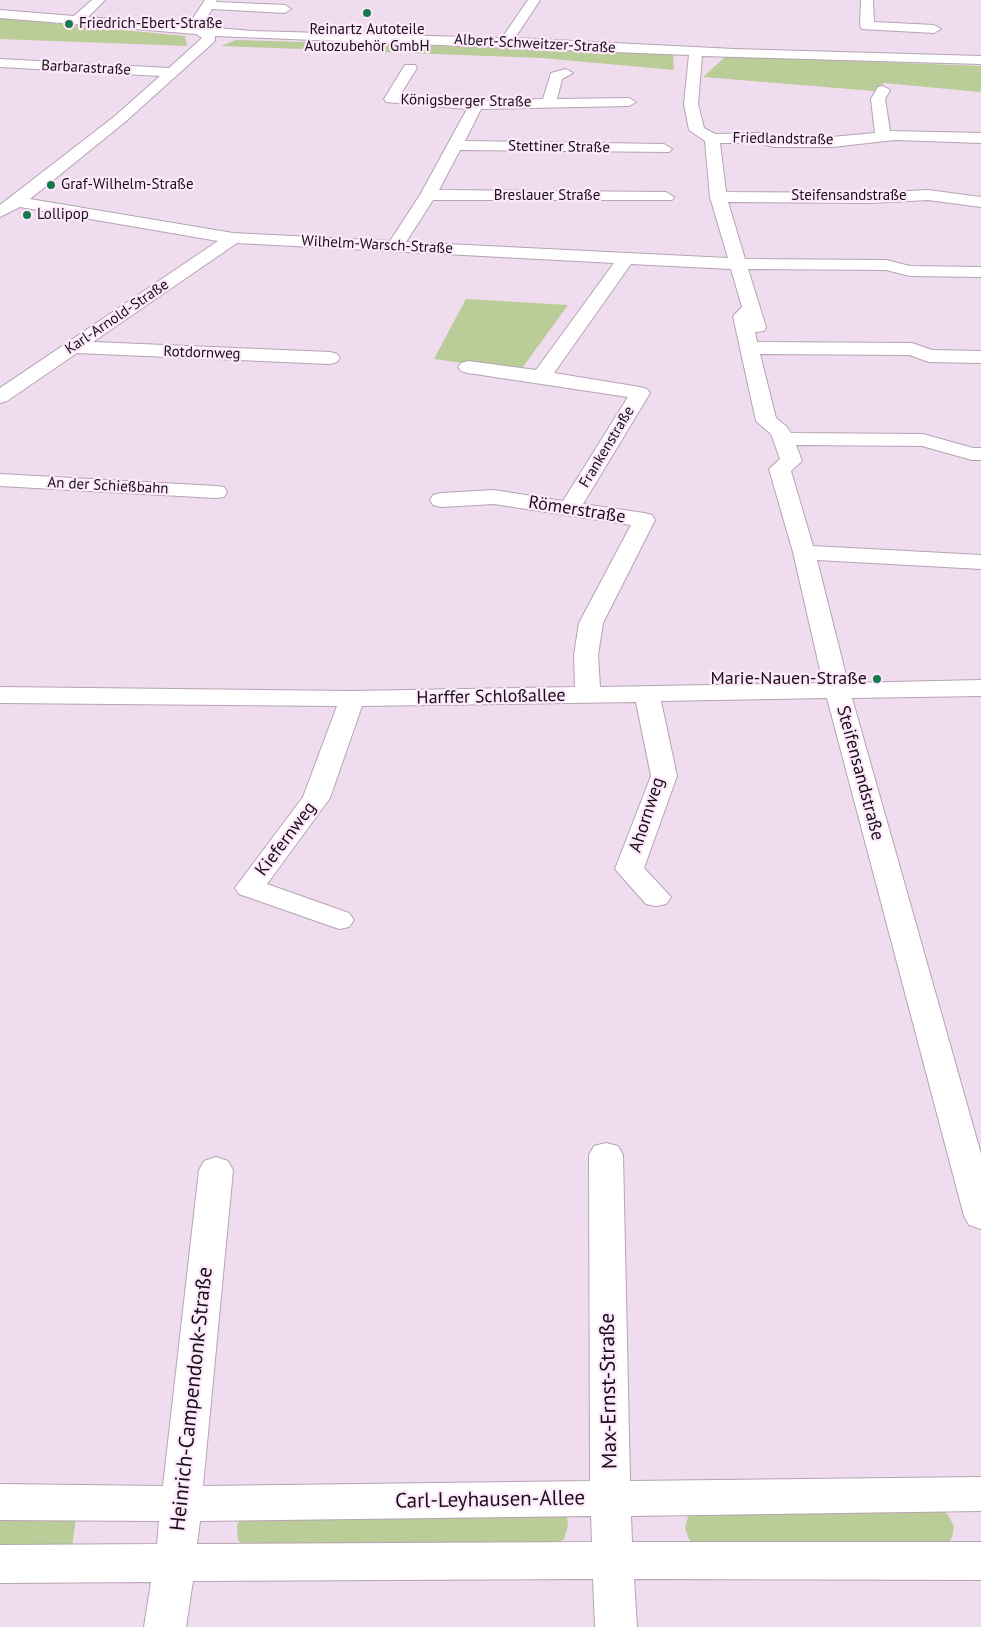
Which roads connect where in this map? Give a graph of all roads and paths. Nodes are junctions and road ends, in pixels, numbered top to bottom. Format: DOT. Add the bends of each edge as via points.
graph roads {
  1 [pos="99,0"];
  2 [pos="534,0"];
  3 [pos="867,0"];
  4 [pos="210,3"];
  5 [pos="285,9"];
  6 [pos="0,14"];
  7 [pos="76,20"];
  8 [pos="934,29"];
  9 [pos="200,31"];
  10 [pos="506,42"];
  11 [pos="696,52"];
  12 [pos="981,60"];
  13 [pos="0,63"];
  14 [pos="410,68"];
  15 [pos="172,72"];
  16 [pos="566,73"];
  17 [pos="883,90"];
  18 [pos="629,102"];
  19 [pos="549,103"];
  20 [pos="476,104"];
  21 [pos="884,137"];
  22 [pos="981,138"];
  23 [pos="712,139"];
  24 [pos="455,145"];
  25 [pos="664,149"];
  26 [pos="428,195"];
  27 [pos="666,197"];
  28 [pos="718,197"];
  29 [pos="17,202"];
  30 [pos="981,202"];
  31 [pos="0,212"];
  32 [pos="233,238"];
  33 [pos="395,246"];
  34 [pos="626,258"];
  35 [pos="739,264"];
  36 [pos="981,272"];
  37 [pos="749,345"];
  38 [pos="73,348"];
  39 [pos="981,357"];
  40 [pos="330,358"];
  41 [pos="468,368"];
  42 [pos="541,377"];
  43 [pos="0,397"];
  44 [pos="782,434"];
  45 [pos="981,454"];
  46 [pos="0,480"];
  47 [pos="216,492"];
  48 [pos="441,500"];
  49 [pos="570,509"];
  50 [pos="804,552"];
  51 [pos="981,562"];
  52 [pos="981,688"];
  53 [pos="838,692"];
  54 [pos="647,694"];
  55 [pos="0,695"];
  56 [pos="588,696"];
  57 [pos="352,699"];
  58 [pos="656,897"];
  59 [pos="339,920"];
  60 [pos="606,1155"];
  61 [pos="216,1170"];
  62 [pos="981,1216"];
  63 [pos="981,1494"];
  64 [pos="610,1498"];
  65 [pos="0,1502"];
  66 [pos="181,1504"];
  67 [pos="612,1560"];
  68 [pos="981,1562"];
  69 [pos="175,1563"];
  70 [pos="0,1564"];
  71 [pos="165,1627"];
  72 [pos="616,1627"];
  1 -- 7 [label="street"];
  2 -- 10 [label="street"];
  3 -- 8 [label="street" via="867,26"];
  4 -- 5 [label="street"];
  4 -- 9 [label="street" via="196,24"];
  6 -- 7 [label="street, Albert-Schweitzer-Straße"];
  7 -- 9 [label="street, Albert-Schweitzer-Straße"];
  9 -- 10 [label="street, Albert-Schweitzer-Straße"];
  9 -- 15 [label="street" via="210,38"];
  10 -- 11 [label="street, Albert-Schweitzer-Straße"];
  11 -- 12 [label="street, Albert-Schweitzer-Straße"];
  11 -- 23 [label="street" via="691,104 697,130"];
  13 -- 15 [label="street, Barbarastraße"];
  14 -- 20 [label="street, Königsberger Straße" via="391,99"];
  15 -- 29 [label="street"];
  16 -- 19 [label="street, Königsberger Straße" via="556,76"];
  17 -- 21 [label="street" via="878,99"];
  18 -- 19 [label="street, Königsberger Straße"];
  19 -- 20 [label="street, Königsberger Straße"];
  20 -- 24 [label="street"];
  21 -- 22 [label="street, Friedlandstraße"];
  21 -- 23 [label="street, Friedlandstraße" via="793,142 758,138"];
  23 -- 28 [label="street"];
  24 -- 25 [label="street, Stettiner Straße"];
  24 -- 26 [label="street"];
  26 -- 27 [label="street, Breslauer Straße"];
  26 -- 33 [label="street"];
  28 -- 30 [label="street, Steifensandstraße" via="928,195"];
  28 -- 35 [label="street"];
  29 -- 31 [label="street"];
  29 -- 32 [label="street, Wilhelm-Warsch-Straße"];
  32 -- 33 [label="street, Wilhelm-Warsch-Straße"];
  32 -- 38 [label="street, Karl-Arnold-Straße"];
  33 -- 34 [label="street, Wilhelm-Warsch-Straße"];
  34 -- 35 [label="street, Wilhelm-Warsch-Straße"];
  34 -- 42 [label="street"];
  35 -- 36 [label="street" via="886,265 910,271"];
  35 -- 37 [label="street" via="761,337"];
  37 -- 39 [label="street" via="912,349 929,356"];
  37 -- 44 [label="street, Steifensandstraße" via="766,421"];
  38 -- 40 [label="street, Rotdornweg"];
  38 -- 43 [label="street, Karl-Arnold-Straße"];
  41 -- 42 [label="street, Frankenstraße"];
  42 -- 49 [label="street, Frankenstraße" via="640,393"];
  44 -- 45 [label="street" via="923,440"];
  44 -- 50 [label="street, Steifensandstraße" via="791,461 780,469"];
  46 -- 47 [label="street, An der Schießbahn"];
  48 -- 49 [label="street, Römerstraße" via="494,497"];
  49 -- 56 [label="street, Römerstraße" via="644,520 591,623 586,655"];
  50 -- 51 [label="street"];
  50 -- 53 [label="street, Steifensandstraße"];
  52 -- 53 [label="street, Harffer Schloßallee"];
  53 -- 54 [label="street, Harffer Schloßallee"];
  53 -- 62 [label="street, Steifensandstraße"];
  54 -- 56 [label="street, Harffer Schloßallee"];
  54 -- 58 [label="street, Ahornweg" via="664,776 629,869"];
  55 -- 57 [label="street, Harffer Schloßallee"];
  56 -- 57 [label="street, Harffer Schloßallee"];
  57 -- 59 [label="street, Kiefernweg" via="316,798 249,888"];
  60 -- 64 [label="street, Max-Ernst-Straße"];
  61 -- 66 [label="street, Heinrich-Campendonk-Straße"];
  63 -- 64 [label="street, Carl-Leyhausen-Allee"];
  64 -- 66 [label="street, Carl-Leyhausen-Allee"];
  64 -- 67 [label="street, Max-Ernst-Straße"];
  65 -- 66 [label="street, Carl-Leyhausen-Allee"];
  66 -- 69 [label="street, Heinrich-Campendonk-Straße"];
  67 -- 68 [label="street"];
  67 -- 69 [label="street"];
  67 -- 72 [label="street, Max-Ernst-Straße"];
  69 -- 70 [label="street"];
  69 -- 71 [label="street, Heinrich-Campendonk-Straße"];
}
